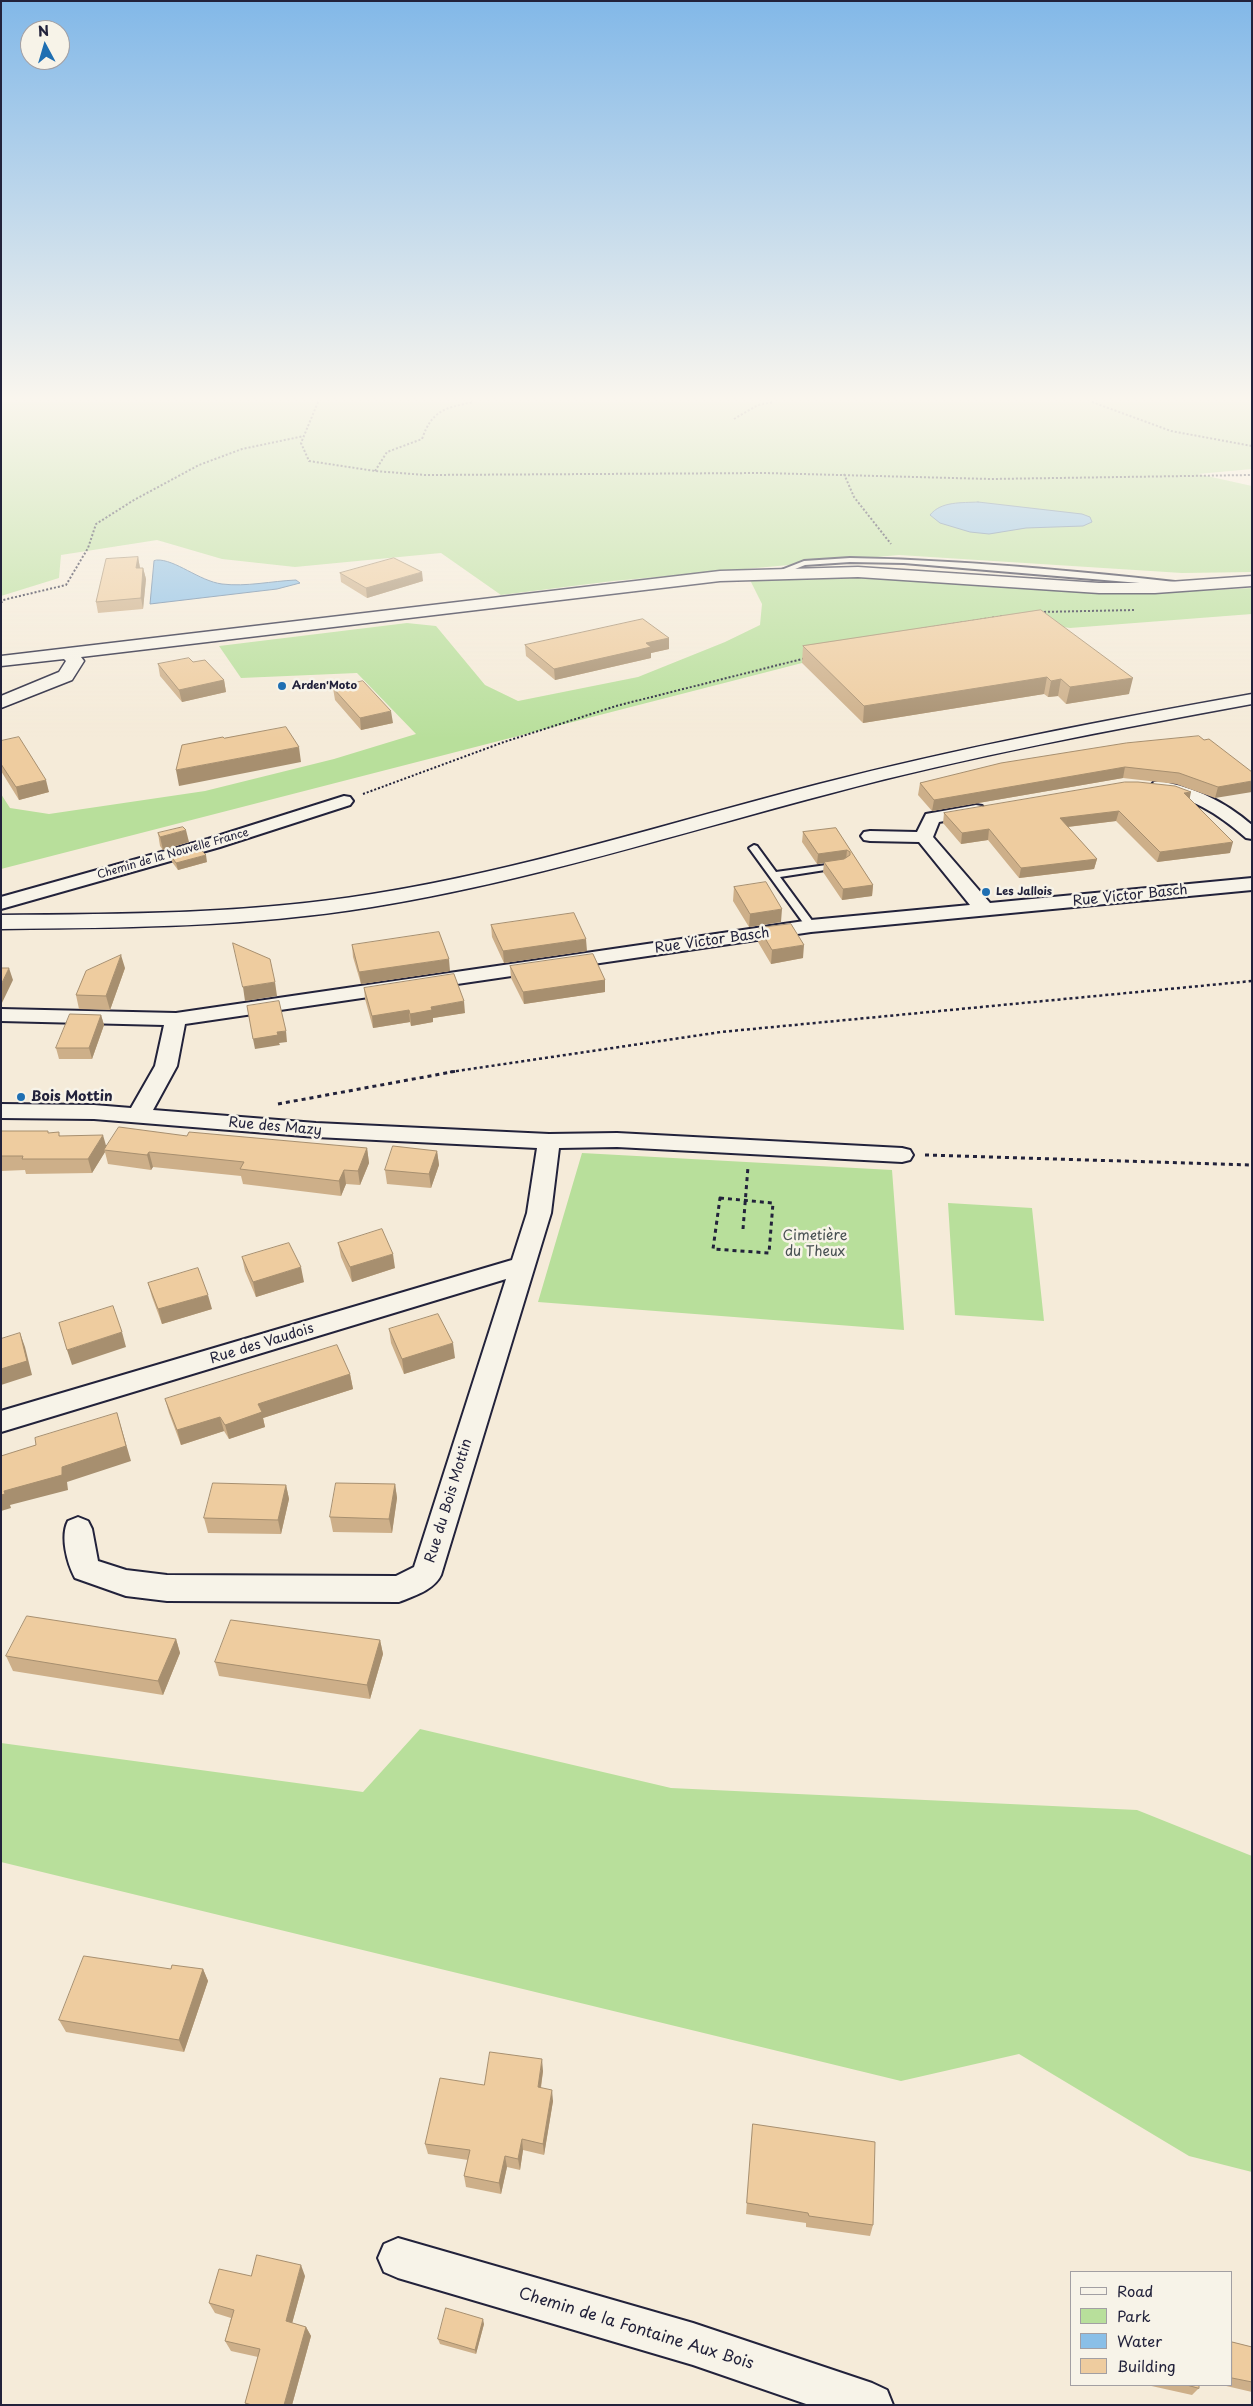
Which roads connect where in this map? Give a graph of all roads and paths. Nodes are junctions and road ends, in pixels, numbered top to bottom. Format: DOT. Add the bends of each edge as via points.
graph roads {
  1 [pos="111,514"];
  2 [pos="868,514"];
  3 [pos="904,560"];
  4 [pos="775,574"];
  5 [pos="1252,581"];
  6 [pos="1190,586"];
  7 [pos="1,603"];
  8 [pos="1136,610"];
  9 [pos="1035,612"];
  10 [pos="1007,616"];
  11 [pos="919,630"];
  12 [pos="68,653"];
  13 [pos="815,656"];
  14 [pos="1,661"];
  15 [pos="1252,699"];
  16 [pos="1,703"];
  17 [pos="1146,785"];
  18 [pos="344,802"];
  19 [pos="989,808"];
  20 [pos="1252,834"];
  21 [pos="870,836"];
  22 [pos="924,837"];
  23 [pos="754,848"];
  24 [pos="843,864"];
  25 [pos="774,875"];
  26 [pos="1252,884"];
  27 [pos="1,903"];
  28 [pos="986,910"];
  29 [pos="1,922"];
  30 [pos="811,926"];
  31 [pos="1252,981"];
  32 [pos="1,1015"];
  33 [pos="176,1019"];
  34 [pos="271,1105"];
  35 [pos="1,1111"];
  36 [pos="138,1116"];
  37 [pos="549,1141"];
  38 [pos="750,1147"];
  39 [pos="902,1154"];
  40 [pos="1252,1165"];
  41 [pos="745,1200"];
  42 [pos="743,1229"];
  43 [pos="523,1265"];
  44 [pos="1,1422"];
  45 [pos="78,1529"];
  46 [pos="398,2258"];
  47 [pos="872,2405"];
  1 -- 7 [label="path" via="96,524 88,548 66,585"];
  2 -- 3 [label="path"];
  3 -- 4 [label="lane" via="804,563"];
  3 -- 6 [label="lane"];
  4 -- 6 [label="street" via="858,572 1099,588"];
  4 -- 12 [label="street" via="720,576"];
  5 -- 6 [label="street"];
  8 -- 9 [label="path"];
  10 -- 11 [label="path"];
  12 -- 14 [label="street"];
  12 -- 16 [label="street" via="75,661 66,676"];
  13 -- 18 [label="path" via="702,682 588,714"];
  15 -- 29 [label="street" via="1034,738 831,787 538,867 382,898 308,910 236,916"];
  17 -- 20 [label="street" via="1177,789 1221,807"];
  18 -- 27 [label="street, Chemin de la Nouvelle France" via="214,843"];
  19 -- 22 [label="street" via="932,818"];
  21 -- 22 [label="street"];
  22 -- 28 [label="street"];
  23 -- 25 [label="lane"];
  24 -- 25 [label="lane"];
  25 -- 30 [label="lane"];
  26 -- 28 [label="street, Rue Victor Basch"];
  28 -- 30 [label="street, Rue Victor Basch"];
  30 -- 33 [label="street, Rue Victor Basch"];
  31 -- 34 [label="path" via="711,1034 476,1067"];
  32 -- 33 [label="street, Rue Victor Basch"];
  33 -- 36 [label="street" via="166,1066"];
  35 -- 36 [label="street, Rue des Mazy"];
  36 -- 37 [label="street, Rue des Mazy" via="316,1130"];
  37 -- 38 [label="street, Rue des Mazy" via="617,1140"];
  37 -- 43 [label="street, Rue du Bois Mottin" via="539,1213"];
  38 -- 39 [label="street, Rue des Mazy"];
  38 -- 41 [label="path"];
  39 -- 40 [label="path"];
  41 -- 41 [label="path" via="773,1203 769,1253 713,1249 720,1198"];
  41 -- 42 [label="path"];
  43 -- 44 [label="street, Rue des Vaudois"];
  43 -- 45 [label="street, Rue du Bois Mottin" via="426,1575 399,1589 167,1588 126,1583 85,1569"];
  46 -- 47 [label="street, Chemin de la Fontaine Aux Bois" via="693,2344"];
}
